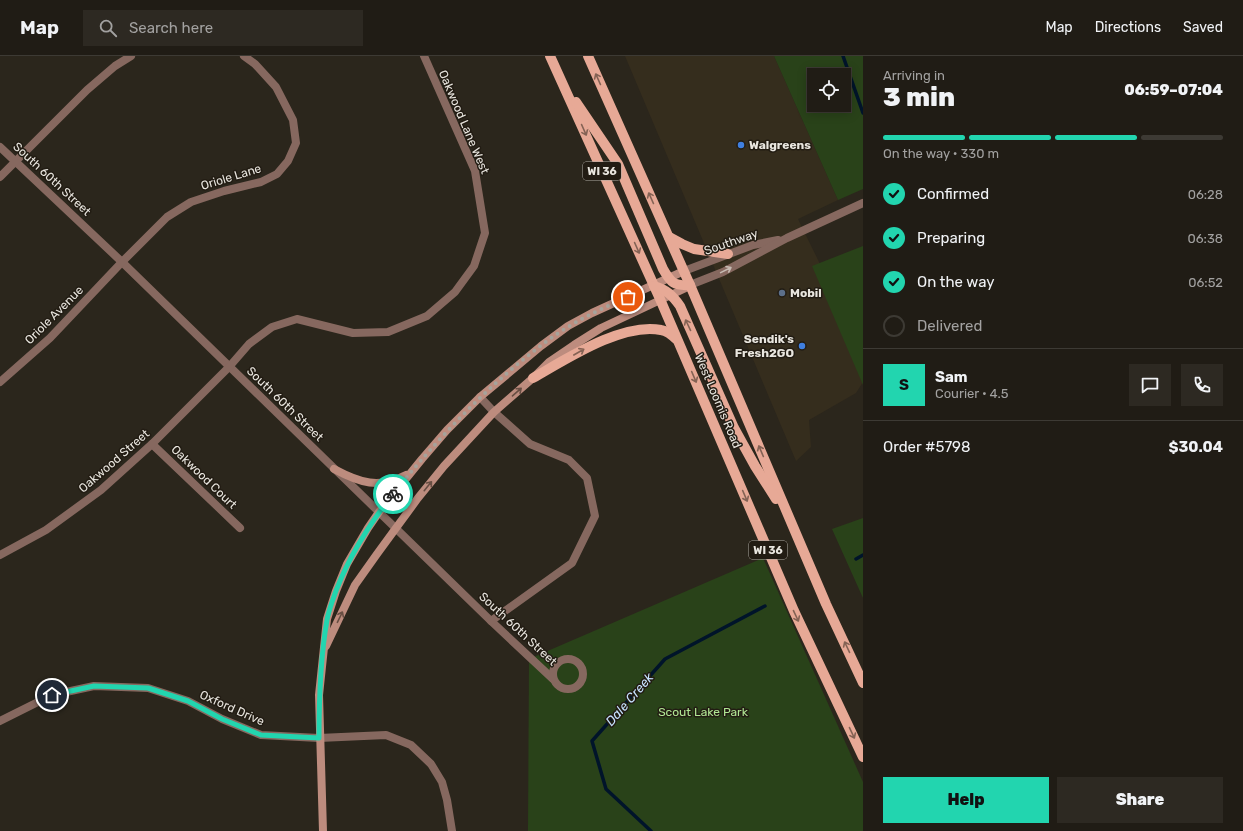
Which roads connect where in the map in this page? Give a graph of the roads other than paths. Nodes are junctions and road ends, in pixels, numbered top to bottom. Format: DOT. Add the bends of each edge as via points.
graph roads {
  1 [pos="131,56"];
  2 [pos="244,56"];
  3 [pos="424,56"];
  4 [pos="550,56"];
  5 [pos="588,56"];
  6 [pos="561,79"];
  7 [pos="0,147"];
  8 [pos="16,162"];
  9 [pos="0,177"];
  10 [pos="863,203"];
  11 [pos="669,237"];
  12 [pos="787,238"];
  13 [pos="728,254"];
  14 [pos="122,262"];
  15 [pos="684,272"];
  16 [pos="668,279"];
  17 [pos="690,285"];
  18 [pos="654,286"];
  19 [pos="671,294"];
  20 [pos="660,299"];
  21 [pos="678,341"];
  22 [pos="229,367"];
  23 [pos="533,378"];
  24 [pos="0,382"];
  25 [pos="480,398"];
  26 [pos="494,412"];
  27 [pos="152,444"];
  28 [pos="334,469"];
  29 [pos="410,472"];
  30 [pos="378,512"];
  31 [pos="790,520"];
  32 [pos="240,528"];
  33 [pos="396,528"];
  34 [pos="0,555"];
  35 [pos="491,620"];
  36 [pos="323,652"];
  37 [pos="553,679"];
  38 [pos="863,683"];
  39 [pos="0,721"];
  40 [pos="319,738"];
  41 [pos="863,757"];
  42 [pos="323,831"];
  43 [pos="452,831"];
  1 -- 8 [label="street" via="87,90"];
  2 -- 14 [label="street, Oriole Lane" via="276,87 293,120 296,143 288,161 277,174 261,182 191,202 168,217"];
  3 -- 22 [label="street, Oakwood Lane West" via="475,171 485,233 474,266 456,292 427,316 388,332 353,333 297,319 272,327 249,344"];
  4 -- 6 [label="main road, West Loomis Road / WI 36"];
  11 -- 5 [label="main road, West Loomis Road / WI 36, one-way"];
  6 -- 16 [label="main road" via="618,164"];
  6 -- 18 [label="main road, West Loomis Road / WI 36, one-way"];
  7 -- 8 [label="street, South 60th Street"];
  8 -- 9 [label="street"];
  8 -- 14 [label="street, South 60th Street"];
  10 -- 12 [label="street, Southway"];
  11 -- 13 [label="main road" via="694,249"];
  11 -- 15 [label="main road, West Loomis Road / WI 36"];
  12 -- 13 [label="street, Southway" via="753,245"];
  17 -- 12 [label="street, Southway, one-way" via="723,272"];
  13 -- 15 [label="street, Southway"];
  14 -- 22 [label="street, South 60th Street"];
  14 -- 24 [label="street, Oriole Avenue" via="50,338"];
  15 -- 16 [label="street"];
  15 -- 17 [label="main road, West Loomis Road / WI 36"];
  16 -- 17 [label="main road" via="680,286"];
  16 -- 18 [label="street"];
  17 -- 19 [label="street"];
  31 -- 17 [label="main road, West Loomis Road / WI 36, one-way"];
  18 -- 19 [label="main road"];
  18 -- 20 [label="main road, West Loomis Road / WI 36"];
  18 -- 25 [label="street" via="568,326 508,372"];
  19 -- 20 [label="street"];
  31 -- 19 [label="main road, one-way" via="741,440 680,306"];
  20 -- 21 [label="main road, West Loomis Road / WI 36"];
  20 -- 23 [label="street" via="600,328 549,362"];
  23 -- 21 [label="main road, one-way" via="585,349 625,333 661,330"];
  21 -- 41 [label="main road, West Loomis Road / WI 36, one-way" via="794,611"];
  22 -- 27 [label="street, Oakwood Street"];
  22 -- 28 [label="street, South 60th Street"];
  26 -- 23 [label="street, one-way"];
  25 -- 26 [label="street"];
  25 -- 29 [label="street"];
  33 -- 26 [label="street, one-way" via="444,466"];
  26 -- 35 [label="street" via="530,444 569,460 587,478 595,516 572,563"];
  27 -- 32 [label="street, Oakwood Court"];
  27 -- 34 [label="street, Oakwood Street" via="101,490 46,530"];
  28 -- 29 [label="street" via="349,477 373,483 395,480"];
  28 -- 30 [label="street, South 60th Street"];
  29 -- 30 [label="street"];
  30 -- 33 [label="street, South 60th Street"];
  30 -- 36 [label="street" via="347,564 336,591 327,619"];
  38 -- 31 [label="main road, West Loomis Road / WI 36, one-way"];
  33 -- 35 [label="street, South 60th Street"];
  36 -- 33 [label="street, one-way" via="355,585"];
  35 -- 37 [label="street, South 60th Street"];
  36 -- 40 [label="street"];
  39 -- 40 [label="street, Oxford Drive" via="52,695 94,686 148,688 188,701 261,735"];
  40 -- 42 [label="street"];
  40 -- 43 [label="street, Oxford Drive" via="386,735 411,745 431,764 442,782"];
}
